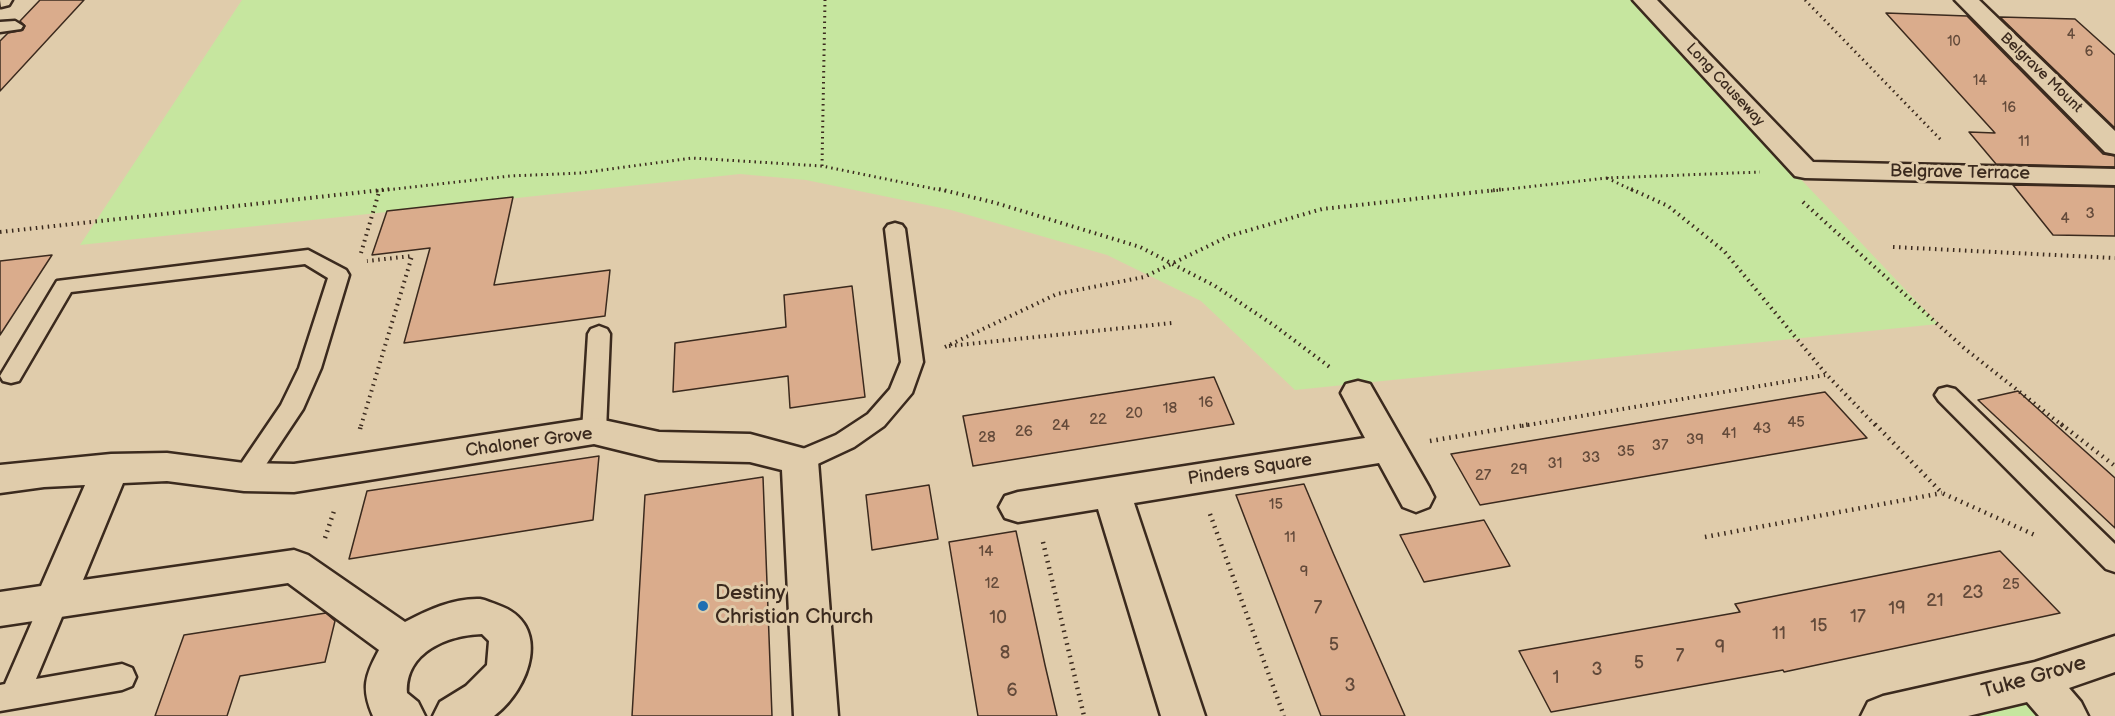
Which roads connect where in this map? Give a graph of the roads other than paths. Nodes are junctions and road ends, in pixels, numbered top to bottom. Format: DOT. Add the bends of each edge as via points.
graph roads {
  1 [pos="1644,0"];
  2 [pos="1966,0"];
  3 [pos="2115,146"];
  4 [pos="1805,170"];
  5 [pos="2115,177"];
  6 [pos="895,230"];
  7 [pos="600,334"];
  8 [pos="11,375"];
  9 [pos="1358,393"];
  10 [pos="1947,395"];
  11 [pos="594,431"];
  12 [pos="1388,448"];
  13 [pos="800,461"];
  14 [pos="111,468"];
  15 [pos="244,477"];
  16 [pos="0,479"];
  17 [pos="1112,493"];
  18 [pos="1416,497"];
  19 [pos="1026,506"];
  20 [pos="2115,561"];
  21 [pos="55,600"];
  22 [pos="0,609"];
  23 [pos="405,645"];
  24 [pos="2115,654"];
  25 [pos="122,677"];
  26 [pos="2035,681"];
  27 [pos="7,697"];
  28 [pos="1896,715"];
  29 [pos="403,716"];
  30 [pos="454,716"];
  31 [pos="816,716"];
  32 [pos="1183,716"];
  33 [pos="2066,716"];
  1 -- 4 [label="street, Long Causeway"];
  2 -- 3 [label="street, Belgrave Mount"];
  4 -- 5 [label="street, Belgrave Terrace"];
  6 -- 13 [label="lane" via="912,362 900,393 876,420 844,441"];
  7 -- 11 [label="lane"];
  8 -- 15 [label="lane" via="64,286 308,257 339,275 310,368 291,409"];
  9 -- 12 [label="street"];
  10 -- 20 [label="lane"];
  11 -- 13 [label="street, Chaloner Grove" via="658,446 750,448"];
  11 -- 15 [label="street, Chaloner Grove" via="348,471 294,478"];
  12 -- 17 [label="street, Pinders Square"];
  12 -- 18 [label="street"];
  13 -- 31 [label="street"];
  14 -- 15 [label="street, Chaloner Grove" via="167,467"];
  14 -- 16 [label="street, Chaloner Grove"];
  14 -- 21 [label="street"];
  17 -- 19 [label="street, Pinders Square"];
  17 -- 32 [label="street"];
  21 -- 22 [label="street"];
  21 -- 23 [label="street" via="294,566"];
  21 -- 27 [label="lane"];
  23 -- 29 [label="street" via="391,665 385,685 390,704"];
  23 -- 30 [label="street" via="426,629 473,615 493,620 507,631 512,648 508,669 495,690 474,707"];
  24 -- 26 [label="street, Tuke Grove"];
  25 -- 27 [label="lane"];
  26 -- 28 [label="street, Tuke Grove"];
  26 -- 33 [label="street"];
}
